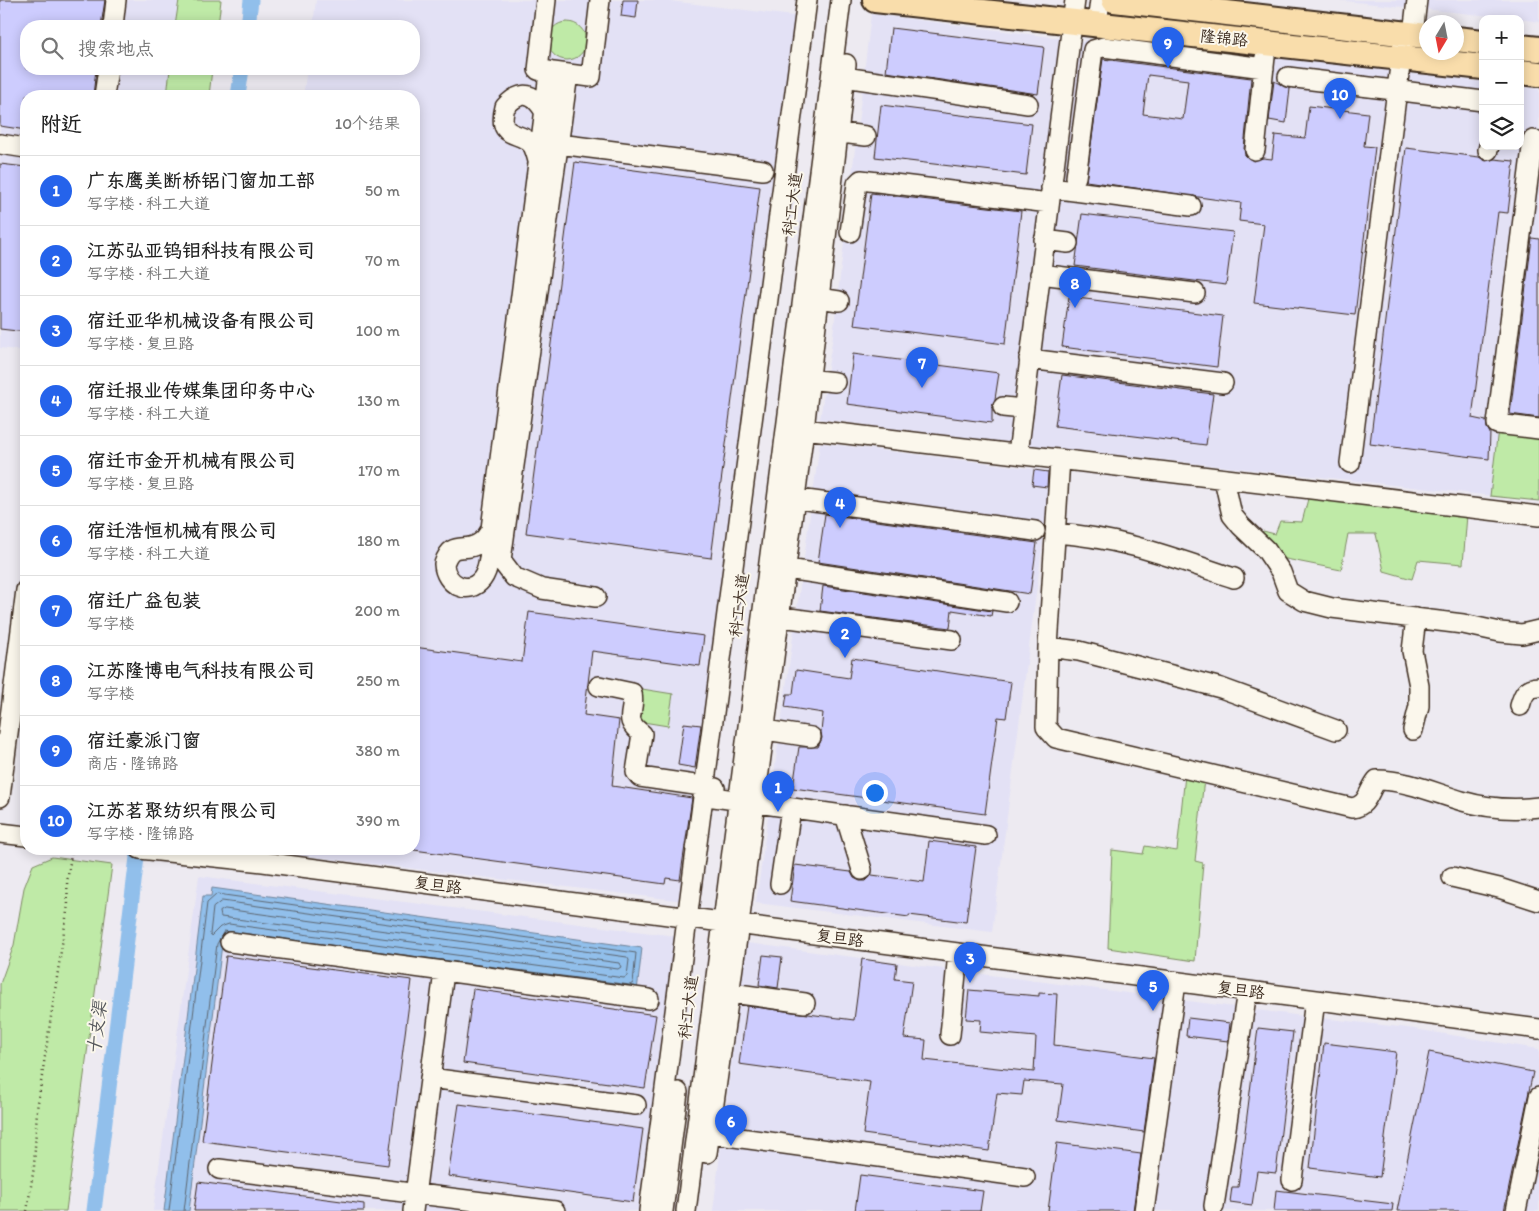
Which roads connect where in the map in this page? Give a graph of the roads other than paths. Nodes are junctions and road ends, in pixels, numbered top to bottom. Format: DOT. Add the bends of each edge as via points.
graph roads {
  1 [pos="116,0"];
  2 [pos="546,0"];
  3 [pos="600,0"];
  4 [pos="807,0"];
  5 [pos="819,0"];
  6 [pos="841,0"];
  7 [pos="853,0"];
  8 [pos="875,0"];
  9 [pos="1100,0"];
  10 [pos="1114,0"];
  11 [pos="1417,0"];
  12 [pos="1073,11"];
  13 [pos="114,20"];
  14 [pos="1097,24"];
  15 [pos="1182,34"];
  16 [pos="1415,35"];
  17 [pos="1464,40"];
  18 [pos="1479,42"];
  19 [pos="1267,43"];
  20 [pos="1524,47"];
  21 [pos="1539,49"];
  22 [pos="1180,57"];
  23 [pos="1401,58"];
  24 [pos="1479,67"];
  25 [pos="1264,68"];
  26 [pos="550,71"];
  27 [pos="1524,72"];
  28 [pos="568,74"];
  29 [pos="1539,74"];
  30 [pos="107,75"];
  31 [pos="844,77"];
  32 [pos="1288,77"];
  33 [pos="105,90"];
  34 [pos="1397,91"];
  35 [pos="1479,101"];
  36 [pos="1028,104"];
  37 [pos="545,109"];
  38 [pos="1061,110"];
  39 [pos="1084,114"];
  40 [pos="831,132"];
  41 [pos="866,136"];
  42 [pos="1539,141"];
  43 [pos="0,144"];
  44 [pos="559,144"];
  45 [pos="20,147"];
  46 [pos="1255,150"];
  47 [pos="547,162"];
  48 [pos="763,170"];
  49 [pos="1076,177"];
  50 [pos="1050,195"];
  51 [pos="1191,206"];
  52 [pos="821,214"];
  53 [pos="1044,240"];
  54 [pos="1068,243"];
  55 [pos="1040,274"];
  56 [pos="1194,293"];
  57 [pos="819,298"];
  58 [pos="839,301"];
  59 [pos="1029,360"];
  60 [pos="801,378"];
  61 [pos="835,382"];
  62 [pos="1223,383"];
  63 [pos="1003,407"];
  64 [pos="1023,409"];
  65 [pos="804,428"];
  66 [pos="1539,429"];
  67 [pos="1018,454"];
  68 [pos="1060,459"];
  69 [pos="1350,464"];
  70 [pos="1224,479"];
  71 [pos="786,498"];
  72 [pos="1539,516"];
  73 [pos="498,530"];
  74 [pos="1035,531"];
  75 [pos="1055,533"];
  76 [pos="493,566"];
  77 [pos="777,567"];
  78 [pos="1234,578"];
  79 [pos="596,597"];
  80 [pos="1008,602"];
  81 [pos="771,616"];
  82 [pos="1416,618"];
  83 [pos="1539,630"];
  84 [pos="20,638"];
  85 [pos="952,640"];
  86 [pos="1048,647"];
  87 [pos="599,686"];
  88 [pos="1539,687"];
  89 [pos="1520,706"];
  90 [pos="756,729"];
  91 [pos="1336,730"];
  92 [pos="1413,730"];
  93 [pos="811,737"];
  94 [pos="712,790"];
  95 [pos="0,797"];
  96 [pos="747,797"];
  97 [pos="1539,807"];
  98 [pos="791,808"];
  99 [pos="845,815"];
  100 [pos="0,833"];
  101 [pos="20,835"];
  102 [pos="986,835"];
  103 [pos="220,855"];
  104 [pos="285,857"];
  105 [pos="862,870"];
  106 [pos="1452,877"];
  107 [pos="780,884"];
  108 [pos="1539,901"];
  109 [pos="693,918"];
  110 [pos="731,923"];
  111 [pos="230,942"];
  112 [pos="958,953"];
  113 [pos="444,972"];
  114 [pos="1176,982"];
  115 [pos="1247,991"];
  116 [pos="722,992"];
  117 [pos="649,999"];
  118 [pos="1316,1000"];
  119 [pos="805,1003"];
  120 [pos="1539,1029"];
  121 [pos="950,1035"];
  122 [pos="430,1078"];
  123 [pos="1539,1096"];
  124 [pos="636,1105"];
  125 [pos="703,1133"];
  126 [pos="219,1169"];
  127 [pos="1025,1177"];
  128 [pos="1292,1180"];
  129 [pos="414,1202"];
  130 [pos="1214,1206"];
  131 [pos="555,1211"];
  132 [pos="649,1211"];
  133 [pos="663,1211"];
  134 [pos="686,1211"];
  135 [pos="699,1211"];
  136 [pos="1144,1211"];
  137 [pos="1516,1211"];
  1 -- 13 [label="street"];
  2 -- 26 [label="street" via="538,70"];
  3 -- 28 [label="street" via="591,77"];
  4 -- 94 [label="street"];
  5 -- 94 [label="street, 科工大道"];
  6 -- 40 [label="street, 科工大道"];
  7 -- 31 [label="street"];
  8 -- 12 [label="main road, 隆锦路"];
  9 -- 14 [label="street"];
  10 -- 16 [label="main road, 隆锦路"];
  11 -- 16 [label="street"];
  12 -- 14 [label="main road, 隆锦路"];
  12 -- 38 [label="street"];
  14 -- 15 [label="main road, 隆锦路"];
  15 -- 19 [label="main road, 隆锦路"];
  15 -- 22 [label="street"];
  16 -- 23 [label="street"];
  17 -- 18 [label="main road"];
  19 -- 23 [label="main road, 隆锦路"];
  19 -- 25 [label="street"];
  20 -- 21 [label="main road"];
  22 -- 25 [label="street"];
  22 -- 39 [label="street" via="1103,47 1093,50"];
  23 -- 24 [label="main road, 隆锦路"];
  23 -- 34 [label="street"];
  25 -- 46 [label="street"];
  26 -- 28 [label="street"];
  26 -- 37 [label="street"];
  27 -- 29 [label="main road"];
  28 -- 44 [label="street"];
  30 -- 33 [label="street"];
  31 -- 36 [label="street"];
  31 -- 40 [label="street"];
  32 -- 34 [label="street"];
  34 -- 35 [label="street"];
  34 -- 69 [label="street"];
  37 -- 44 [label="street"];
  37 -- 47 [label="street"];
  37 -- 47 [label="street" via="538,101 525,96 510,101 505,106 503,124 533,146"];
  38 -- 39 [label="street"];
  38 -- 50 [label="street"];
  39 -- 49 [label="street"];
  40 -- 41 [label="street"];
  40 -- 52 [label="street, 科工大道"];
  42 -- 66 [label="street" via="1533,140 1496,424"];
  43 -- 45 [label="street"];
  44 -- 47 [label="street"];
  44 -- 48 [label="street"];
  47 -- 73 [label="street"];
  50 -- 51 [label="street"];
  50 -- 52 [label="street" via="867,179 856,184 851,225"];
  50 -- 53 [label="street"];
  52 -- 57 [label="street"];
  52 -- 60 [label="street, 科工大道"];
  53 -- 54 [label="street"];
  53 -- 55 [label="street"];
  55 -- 56 [label="street"];
  55 -- 59 [label="street"];
  57 -- 58 [label="street"];
  57 -- 60 [label="street"];
  59 -- 62 [label="street"];
  59 -- 64 [label="street"];
  60 -- 61 [label="street"];
  60 -- 65 [label="street"];
  60 -- 71 [label="street, 科工大道"];
  63 -- 64 [label="street"];
  64 -- 67 [label="street"];
  65 -- 67 [label="street"];
  65 -- 71 [label="street"];
  67 -- 68 [label="street"];
  68 -- 70 [label="street"];
  68 -- 75 [label="street"];
  70 -- 72 [label="street"];
  70 -- 82 [label="street" via="1232,515 1266,550 1281,572 1288,591 1304,601 1332,608"];
  71 -- 74 [label="street"];
  71 -- 77 [label="street, 科工大道"];
  73 -- 76 [label="street"];
  73 -- 76 [label="street" via="474,546 461,546 451,551 444,564 447,578 465,588 476,585"];
  75 -- 78 [label="street" via="1115,540"];
  75 -- 86 [label="street"];
  76 -- 79 [label="street" via="542,589"];
  77 -- 80 [label="street"];
  77 -- 81 [label="street, 科工大道"];
  81 -- 85 [label="street"];
  81 -- 90 [label="street, 科工大道"];
  82 -- 83 [label="street" via="1500,632 1522,634"];
  82 -- 92 [label="street" via="1412,651 1419,686 1419,706"];
  84 -- 95 [label="street"];
  86 -- 91 [label="street" via="1079,650 1221,688"];
  86 -- 97 [label="street" via="1046,727 1056,738 1352,808 1360,807 1377,780 1391,780 1465,802 1500,808"];
  87 -- 94 [label="street" via="632,693 630,720 632,727 642,734 636,772 640,777"];
  88 -- 89 [label="street" via="1528,689"];
  90 -- 93 [label="street"];
  90 -- 96 [label="street, 科工大道"];
  94 -- 96 [label="street"];
  94 -- 109 [label="street, 科工大道"];
  96 -- 98 [label="street"];
  96 -- 110 [label="street, 科工大道"];
  98 -- 99 [label="street"];
  98 -- 107 [label="street"];
  99 -- 102 [label="street"];
  99 -- 105 [label="street"];
  100 -- 101 [label="street"];
  103 -- 104 [label="street, 复旦路"];
  104 -- 109 [label="street, 复旦路"];
  106 -- 108 [label="street"];
  109 -- 110 [label="street, 复旦路"];
  109 -- 132 [label="street"];
  109 -- 133 [label="street, 科工大道"];
  110 -- 112 [label="street, 复旦路"];
  110 -- 116 [label="street, 科工大道"];
  111 -- 113 [label="street"];
  112 -- 114 [label="street, 复旦路"];
  112 -- 121 [label="street"];
  113 -- 117 [label="street"];
  113 -- 122 [label="street"];
  114 -- 115 [label="street, 复旦路"];
  114 -- 136 [label="street"];
  115 -- 118 [label="street, 复旦路"];
  115 -- 130 [label="street"];
  116 -- 119 [label="street"];
  116 -- 125 [label="street, 科工大道"];
  118 -- 120 [label="street, 复旦路"];
  118 -- 128 [label="street"];
  122 -- 124 [label="street"];
  122 -- 129 [label="street"];
  123 -- 137 [label="street"];
  125 -- 127 [label="street"];
  125 -- 134 [label="street, 科工大道"];
  125 -- 135 [label="street"];
  126 -- 129 [label="street"];
  129 -- 131 [label="street"];
}
